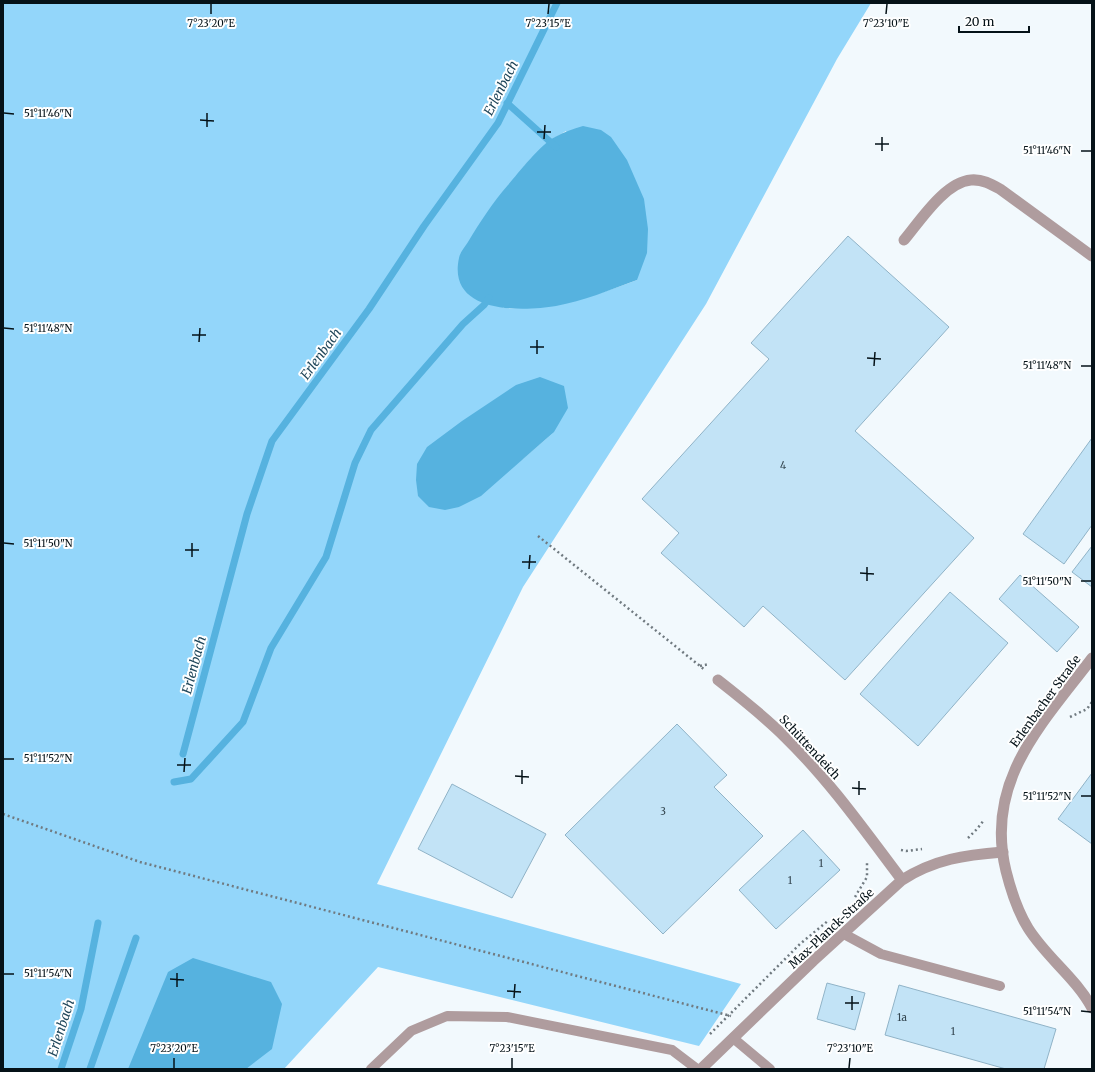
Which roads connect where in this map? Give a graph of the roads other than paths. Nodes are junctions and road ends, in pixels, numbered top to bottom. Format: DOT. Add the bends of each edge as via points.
graph roads {
  1 [pos="904,240"];
  2 [pos="1092,256"];
  3 [pos="1092,658"];
  4 [pos="718,680"];
  5 [pos="1003,852"];
  6 [pos="902,880"];
  7 [pos="844,934"];
  8 [pos="1000,986"];
  9 [pos="1089,997"];
  10 [pos="1092,1008"];
  11 [pos="733,1038"];
  12 [pos="371,1069"];
  13 [pos="697,1069"];
  14 [pos="701,1069"];
  15 [pos="770,1069"];
  1 -- 2 [label="street" via="946,191 958,183 972,180 987,182 1000,189"];
  3 -- 5 [label="street, Erlenbacher Straße" via="1028,743 1018,761 1003,810"];
  4 -- 6 [label="street, Schüttendeich" via="754,708 786,738 842,801"];
  5 -- 6 [label="street, Max-Planck-Straße" via="970,855 934,863"];
  5 -- 9 [label="street, Erlenbacher Straße" via="1014,900 1027,927"];
  6 -- 7 [label="street, Max-Planck-Straße"];
  7 -- 8 [label="lane" via="882,954"];
  7 -- 11 [label="street, Max-Planck-Straße"];
  9 -- 10 [label="street, Erlenbacher Straße"];
  11 -- 14 [label="street, Max-Planck-Straße"];
  11 -- 15 [label="lane"];
  12 -- 13 [label="lane" via="411,1031 447,1016 507,1017 672,1050"];
}
